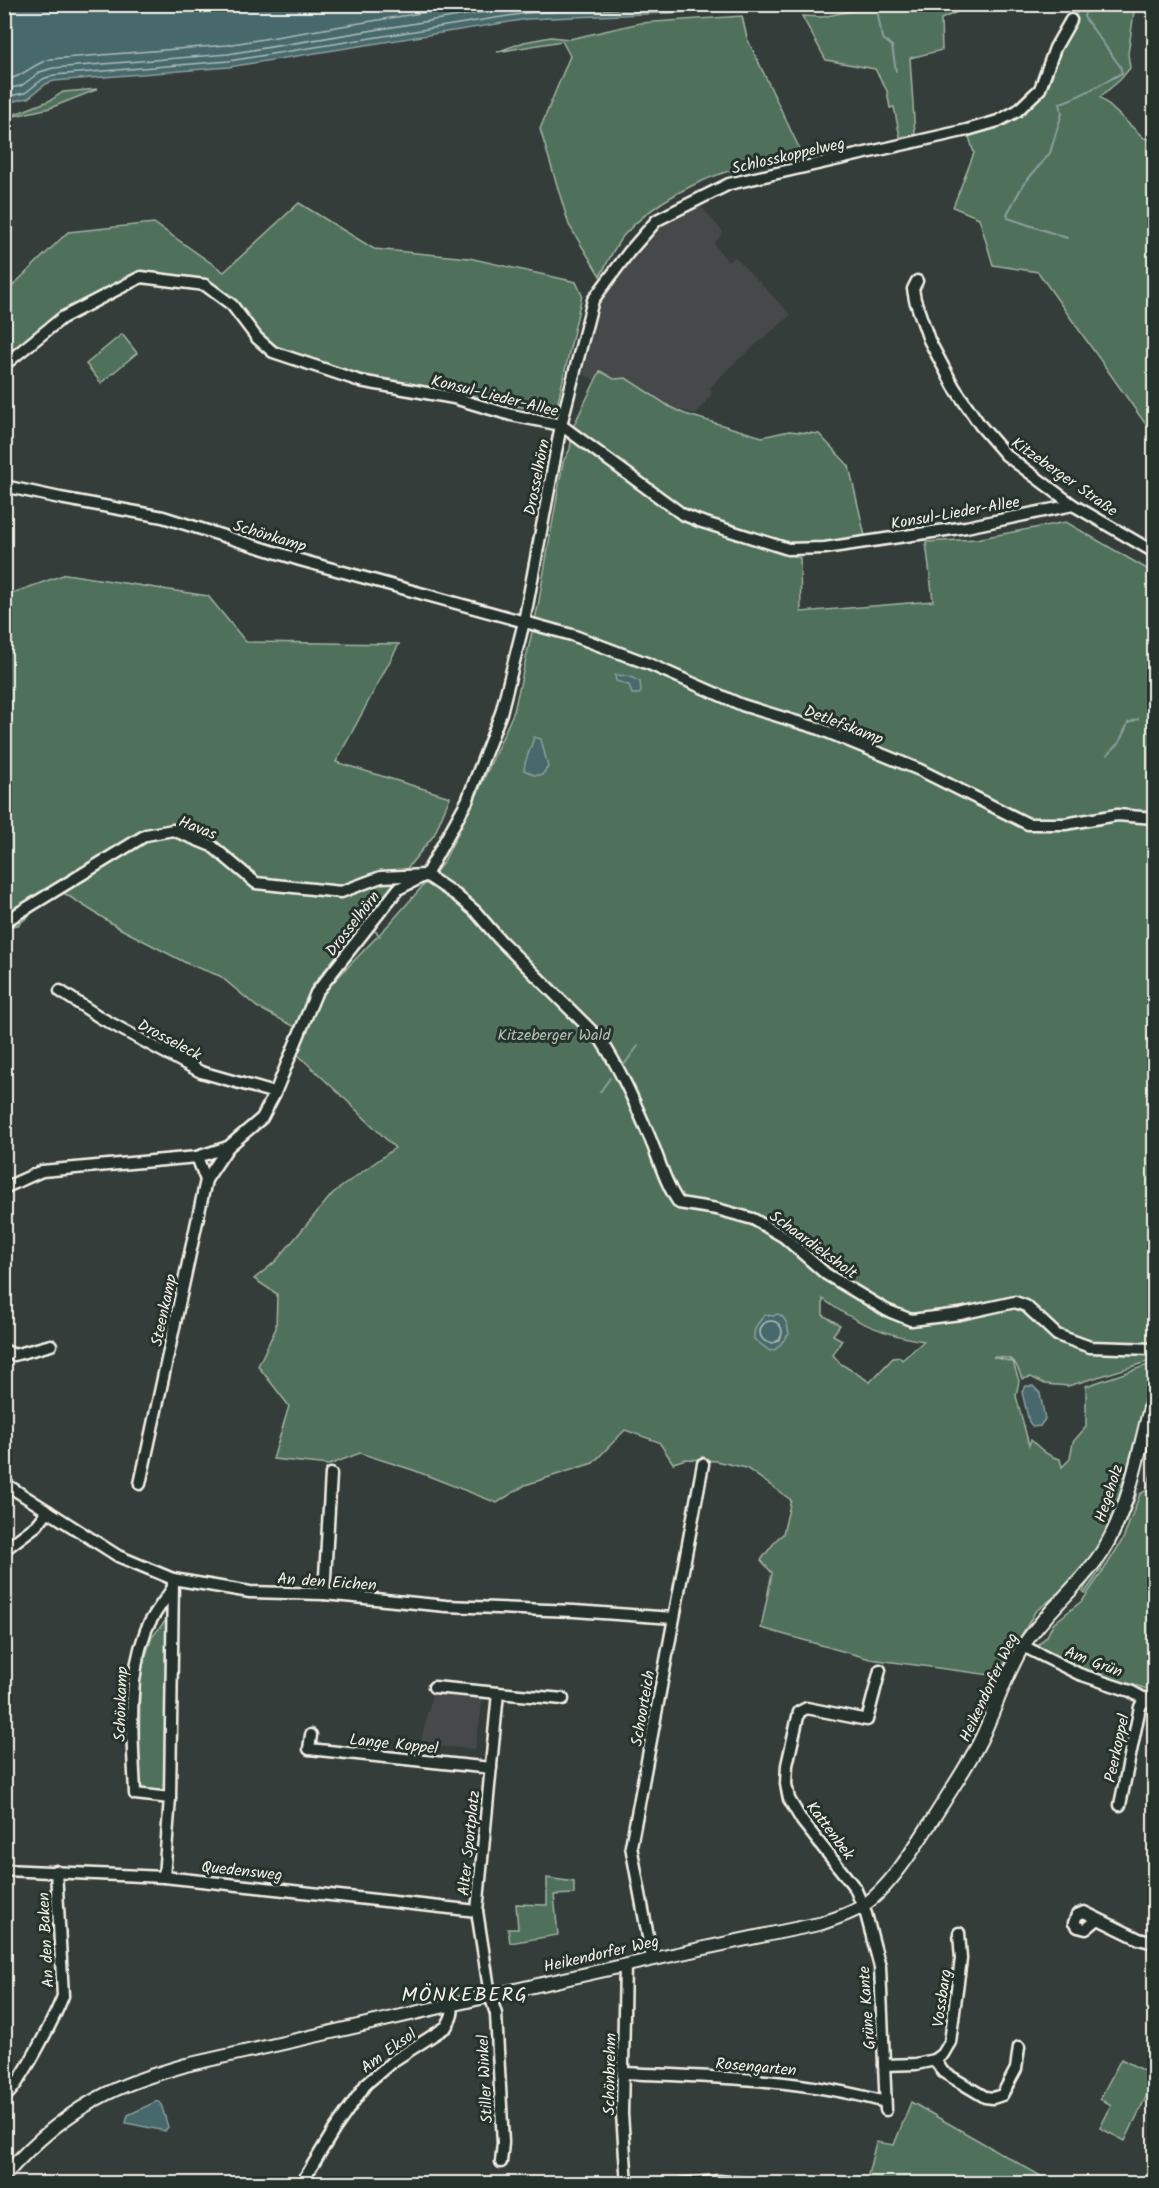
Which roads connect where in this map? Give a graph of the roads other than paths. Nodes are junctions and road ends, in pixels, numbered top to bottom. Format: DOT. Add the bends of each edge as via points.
graph roads {
  1 [pos="1071,20"];
  2 [pos="917,280"];
  3 [pos="4,365"];
  4 [pos="561,425"];
  5 [pos="4,486"];
  6 [pos="1073,505"];
  7 [pos="1155,552"];
  8 [pos="524,622"];
  9 [pos="1155,818"];
  10 [pos="426,875"];
  11 [pos="4,922"];
  12 [pos="60,991"];
  13 [pos="275,1093"];
  14 [pos="228,1147"];
  15 [pos="197,1157"];
  16 [pos="206,1180"];
  17 [pos="4,1188"];
  18 [pos="51,1345"];
  19 [pos="1155,1349"];
  20 [pos="4,1350"];
  21 [pos="1155,1392"];
  22 [pos="703,1464"];
  23 [pos="331,1474"];
  24 [pos="4,1484"];
  25 [pos="140,1484"];
  26 [pos="48,1511"];
  27 [pos="4,1550"];
  28 [pos="173,1584"];
  29 [pos="1070,1592"];
  30 [pos="324,1594"];
  31 [pos="673,1618"];
  32 [pos="1023,1646"];
  33 [pos="880,1670"];
  34 [pos="434,1687"];
  35 [pos="498,1693"];
  36 [pos="563,1699"];
  37 [pos="1150,1701"];
  38 [pos="311,1735"];
  39 [pos="491,1768"];
  40 [pos="170,1798"];
  41 [pos="1120,1806"];
  42 [pos="4,1870"];
  43 [pos="56,1871"];
  44 [pos="164,1878"];
  45 [pos="863,1906"];
  46 [pos="477,1911"];
  47 [pos="1098,1919"];
  48 [pos="959,1933"];
  49 [pos="1155,1943"];
  50 [pos="652,1958"];
  51 [pos="625,1965"];
  52 [pos="490,1995"];
  53 [pos="452,2003"];
  54 [pos="1019,2047"];
  55 [pos="935,2061"];
  56 [pos="885,2065"];
  57 [pos="623,2073"];
  58 [pos="4,2097"];
  59 [pos="885,2106"];
  60 [pos="501,2162"];
  61 [pos="4,2176"];
  62 [pos="301,2184"];
  63 [pos="627,2184"];
  64 [pos="681,2184"];
  65 [pos="751,2184"];
  1 -- 4 [label="street, Schlosskoppelweg" via="1055,48 1040,89 1017,111 998,121 729,184 657,220 593,300"];
  2 -- 6 [label="street, Kitzeberger Straße" via="913,289 929,340 980,425 1006,455"];
  3 -- 4 [label="street, Konsul-Lieder-Allee" via="62,318 141,277 205,285 232,305 273,352 360,381 454,398"];
  4 -- 6 [label="street, Konsul-Lieder-Allee" via="682,514 788,549 825,548 966,527"];
  4 -- 8 [label="street, Drosselhörn"];
  5 -- 8 [label="street, Schönkamp" via="164,517 300,560"];
  6 -- 7 [label="street, Kitzeberger Straße"];
  8 -- 9 [label="street, Detlefskamp" via="572,635 742,705 820,729 920,770 1028,824 1065,824 1117,815"];
  8 -- 10 [label="street, Drosselhörn" via="501,713 466,801"];
  10 -- 11 [label="street, Havas" via="381,878 341,892 256,883 212,846 173,830 146,835"];
  10 -- 13 [label="street, Drosselhörn" via="398,889 316,993"];
  10 -- 19 [label="street, Schaardieksholt" via="475,911 601,1040 679,1203 753,1219 784,1237 826,1274 886,1310 911,1320 1015,1302 1026,1306 1057,1335 1090,1347"];
  12 -- 13 [label="street, Drosseleck" via="201,1072"];
  13 -- 14 [label="street, Drosselhörn" via="262,1118"];
  14 -- 15 [label="street, Drosselhörn"];
  14 -- 16 [label="street, Steenkamp"];
  15 -- 16 [label="street"];
  15 -- 17 [label="street, Drosselhörn" via="42,1171"];
  16 -- 25 [label="street, Steenkamp"];
  18 -- 20 [label="street" via="14,1355"];
  21 -- 29 [label="street, Hegeholz" via="1117,1524 1093,1566"];
  22 -- 31 [label="street, Schoorteich"];
  23 -- 30 [label="street"];
  24 -- 26 [label="street, An den Eichen"];
  26 -- 27 [label="street" via="37,1525"];
  26 -- 28 [label="street, An den Eichen" via="118,1556"];
  28 -- 30 [label="street, An den Eichen"];
  28 -- 40 [label="street"];
  28 -- 40 [label="street, Schönkamp" via="145,1630 134,1671 133,1727 135,1794"];
  29 -- 32 [label="street, Heikendorfer Weg" via="1038,1624"];
  30 -- 31 [label="street, An den Eichen" via="446,1606"];
  31 -- 50 [label="street, Schoorteich" via="631,1845"];
  32 -- 37 [label="street, Am Grün" via="1079,1674"];
  32 -- 45 [label="street, Heikendorfer Weg" via="974,1754 918,1843"];
  33 -- 45 [label="street, Kattenbek" via="867,1720 807,1708 799,1712 787,1765 789,1799 855,1887"];
  34 -- 35 [label="street"];
  35 -- 36 [label="street"];
  35 -- 39 [label="street, Alter Sportplatz"];
  37 -- 41 [label="street, Peerkoppel" via="1140,1707"];
  38 -- 39 [label="street, Lange Koppel" via="309,1749"];
  39 -- 46 [label="street, Alter Sportplatz"];
  40 -- 44 [label="street"];
  42 -- 43 [label="street, Quedensweg"];
  43 -- 44 [label="street, Quedensweg"];
  43 -- 58 [label="street, An den Baken" via="63,1996 17,2085"];
  44 -- 46 [label="street, Quedensweg"];
  45 -- 50 [label="street, Heikendorfer Weg" via="819,1924"];
  45 -- 56 [label="street, Grüne Kante" via="880,1967"];
  46 -- 52 [label="street, Alter Sportplatz"];
  47 -- 49 [label="street"];
  48 -- 55 [label="street, Vossbarg" via="962,1959 950,2042"];
  50 -- 51 [label="street, Heikendorfer Weg"];
  51 -- 52 [label="street, Heikendorfer Weg"];
  51 -- 57 [label="street, Schönbrehm"];
  52 -- 53 [label="street, Heikendorfer Weg"];
  52 -- 60 [label="street, Stiller Winkel" via="496,2014"];
  53 -- 61 [label="street, Heikendorfer Weg" via="186,2066 124,2086 66,2120"];
  53 -- 62 [label="street, Am Eksol" via="446,2027 393,2061 366,2084"];
  54 -- 55 [label="street" via="1016,2069 1002,2094 993,2098 943,2072"];
  55 -- 56 [label="street"];
  56 -- 59 [label="street, Grüne Kante"];
  57 -- 59 [label="street, Rosengarten" via="766,2080 813,2086"];
  57 -- 63 [label="street, Schönbrehm"];
  64 -- 65 [label="street"];
}
